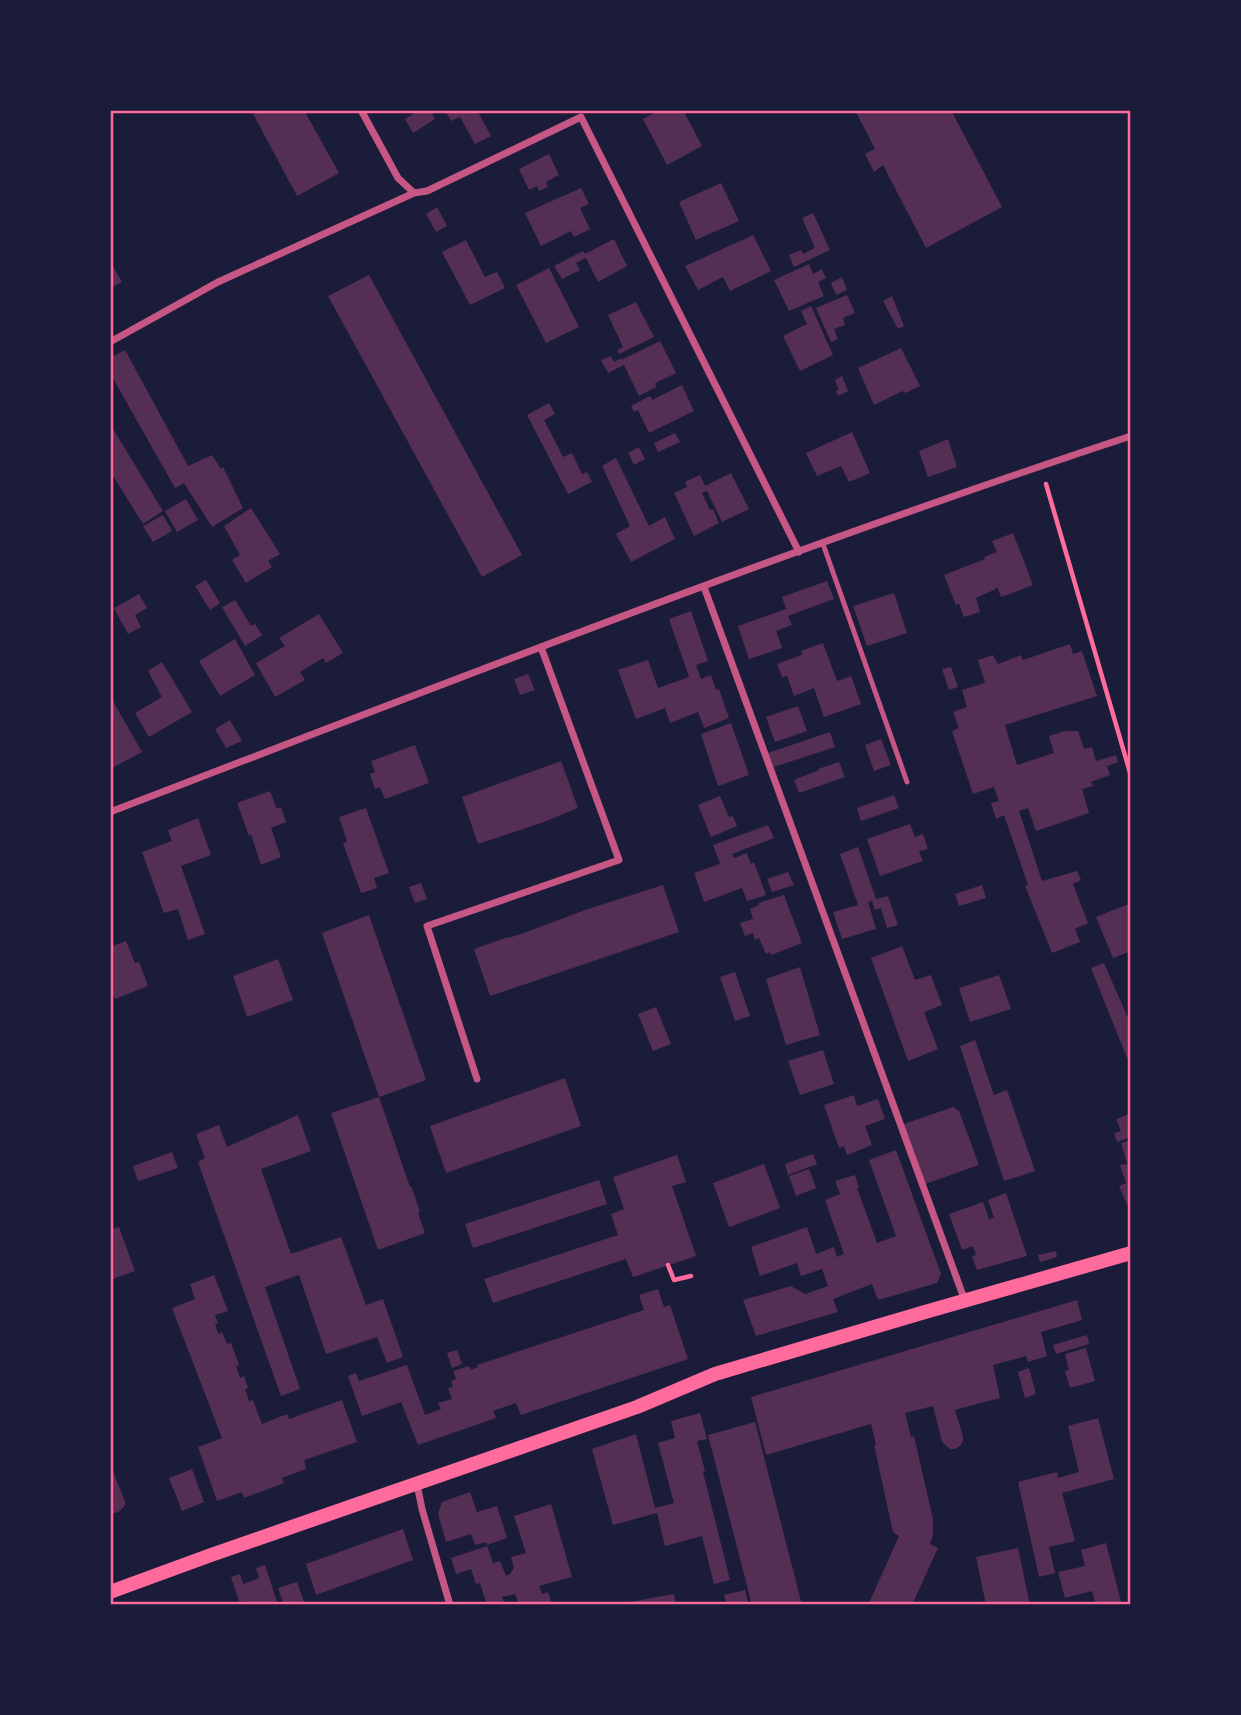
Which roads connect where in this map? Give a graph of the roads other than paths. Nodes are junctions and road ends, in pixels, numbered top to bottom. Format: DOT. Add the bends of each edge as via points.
graph roads {
  1 [pos="361,110"];
  2 [pos="414,192"];
  3 [pos="110,342"];
  4 [pos="1131,436"];
  5 [pos="823,544"];
  6 [pos="799,552"];
  7 [pos="705,587"];
  8 [pos="541,648"];
  9 [pos="907,782"];
  10 [pos="110,812"];
  11 [pos="477,1079"];
  12 [pos="1131,1253"];
  13 [pos="965,1301"];
  14 [pos="416,1483"];
  15 [pos="110,1592"];
  16 [pos="450,1605"];
  1 -- 2 [label="street" via="398,178"];
  2 -- 3 [label="street" via="218,282"];
  2 -- 6 [label="street" via="427,191 581,117"];
  4 -- 5 [label="street"];
  5 -- 6 [label="street"];
  5 -- 9 [label="lane"];
  6 -- 7 [label="street"];
  7 -- 8 [label="street"];
  7 -- 13 [label="street"];
  8 -- 10 [label="street"];
  8 -- 11 [label="street" via="619,860 428,926"];
  12 -- 13 [label="main road"];
  13 -- 14 [label="main road" via="715,1374 637,1407"];
  14 -- 15 [label="main road"];
  14 -- 16 [label="street"];
}
